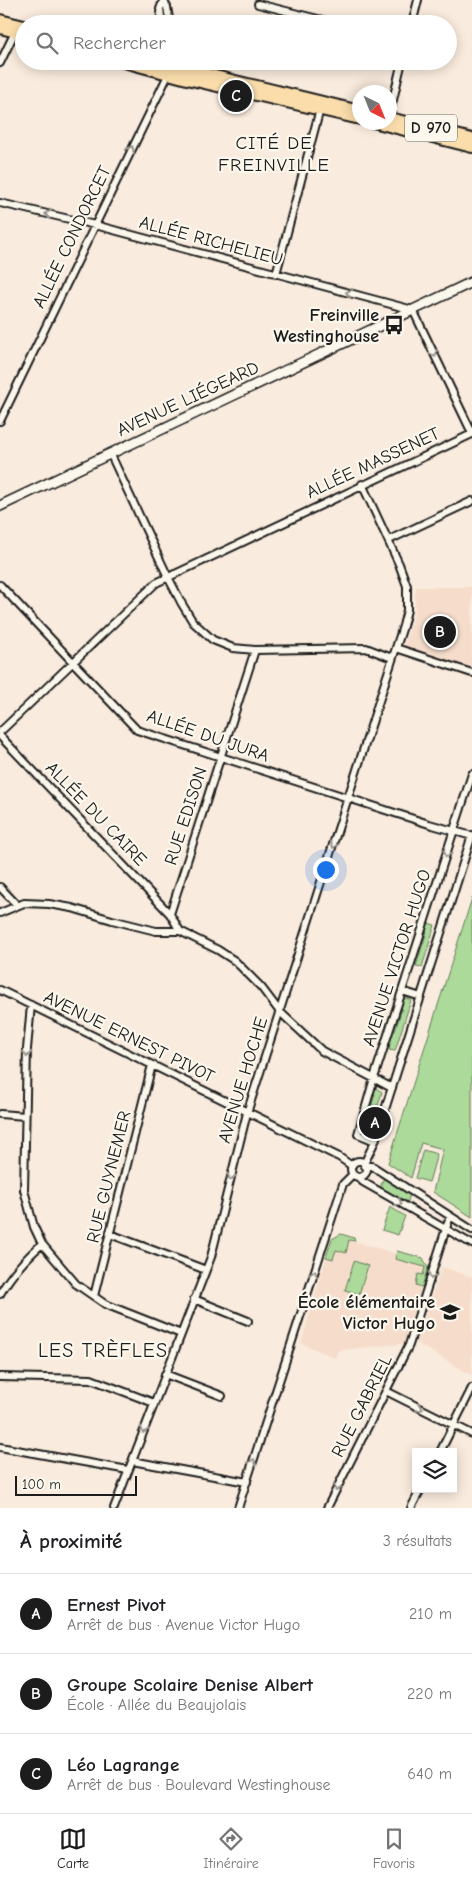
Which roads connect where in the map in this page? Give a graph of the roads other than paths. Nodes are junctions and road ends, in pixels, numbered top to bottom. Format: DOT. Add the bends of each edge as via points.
graph roads {
  1 [pos="418,0"];
  2 [pos="163,1"];
  3 [pos="258,4"];
  4 [pos="161,15"];
  5 [pos="168,15"];
  6 [pos="302,15"];
  7 [pos="414,15"];
  8 [pos="0,20"];
  9 [pos="0,28"];
  10 [pos="15,28"];
  11 [pos="15,30"];
  12 [pos="15,40"];
  13 [pos="0,63"];
  14 [pos="169,70"];
  15 [pos="185,70"];
  16 [pos="188,70"];
  17 [pos="400,70"];
  18 [pos="396,85"];
  19 [pos="320,109"];
  20 [pos="352,109"];
  21 [pos="352,117"];
  22 [pos="397,120"];
  23 [pos="397,128"];
  24 [pos="472,138"];
  25 [pos="472,147"];
  26 [pos="0,203"];
  27 [pos="95,225"];
  28 [pos="276,274"];
  29 [pos="472,282"];
  30 [pos="413,310"];
  31 [pos="2,410"];
  32 [pos="0,421"];
  33 [pos="472,434"];
  34 [pos="110,453"];
  35 [pos="362,484"];
  36 [pos="472,501"];
  37 [pos="0,506"];
  38 [pos="389,540"];
  39 [pos="168,577"];
  40 [pos="0,585"];
  41 [pos="396,648"];
  42 [pos="255,650"];
  43 [pos="392,658"];
  44 [pos="73,662"];
  45 [pos="472,673"];
  46 [pos="0,732"];
  47 [pos="0,736"];
  48 [pos="220,757"];
  49 [pos="472,774"];
  50 [pos="349,798"];
  51 [pos="455,831"];
  52 [pos="472,835"];
  53 [pos="0,887"];
  54 [pos="17,905"];
  55 [pos="0,914"];
  56 [pos="170,914"];
  57 [pos="180,931"];
  58 [pos="0,990"];
  59 [pos="402,991"];
  60 [pos="421,997"];
  61 [pos="31,1005"];
  62 [pos="280,1012"];
  63 [pos="152,1065"];
  64 [pos="374,1078"];
  65 [pos="392,1088"];
  66 [pos="247,1113"];
  67 [pos="0,1114"];
  68 [pos="25,1116"];
  69 [pos="375,1141"];
  70 [pos="365,1165"];
  71 [pos="352,1166"];
  72 [pos="356,1175"];
  73 [pos="450,1216"];
  74 [pos="446,1230"];
  75 [pos="472,1230"];
  76 [pos="110,1234"];
  77 [pos="42,1244"];
  78 [pos="472,1244"];
  79 [pos="206,1270"];
  80 [pos="0,1294"];
  81 [pos="94,1296"];
  82 [pos="194,1299"];
  83 [pos="248,1321"];
  84 [pos="181,1334"];
  85 [pos="165,1374"];
  86 [pos="0,1377"];
  87 [pos="472,1388"];
  88 [pos="386,1391"];
  89 [pos="222,1396"];
  90 [pos="154,1403"];
  91 [pos="453,1424"];
  92 [pos="472,1434"];
  93 [pos="0,1447"];
  94 [pos="442,1448"];
  95 [pos="132,1461"];
  96 [pos="128,1470"];
  97 [pos="247,1482"];
  98 [pos="419,1493"];
  99 [pos="114,1508"];
  100 [pos="238,1508"];
  101 [pos="327,1508"];
  102 [pos="411,1508"];
  1 -- 7 [label="street"];
  2 -- 4 [label="street"];
  2 -- 5 [label="street"];
  3 -- 6 [label="street"];
  8 -- 10 [label="main road"];
  9 -- 11 [label="main road"];
  12 -- 13 [label="street"];
  27 -- 14 [label="street, ALLÉE CONDORCET, one-way"];
  15 -- 19 [label="main road"];
  16 -- 20 [label="main road"];
  17 -- 18 [label="street"];
  19 -- 21 [label="main road"];
  19 -- 28 [label="street"];
  22 -- 24 [label="main road, D 970"];
  23 -- 25 [label="main road, D 970"];
  27 -- 26 [label="street, ALLÉE RICHELIEU, one-way"];
  27 -- 28 [label="street, ALLÉE RICHELIEU"];
  27 -- 31 [label="street, ALLÉE CONDORCET"];
  30 -- 28 [label="street, ALLÉE RICHELIEU, one-way"];
  29 -- 30 [label="street, AVENUE LIÉGEARD"];
  30 -- 33 [label="street, one-way"];
  30 -- 34 [label="street, AVENUE LIÉGEARD"];
  31 -- 32 [label="street, ALLÉE CONDORCET"];
  33 -- 35 [label="street, ALLÉE MASSENET"];
  34 -- 37 [label="street, AVENUE LIÉGEARD"];
  34 -- 39 [label="street"];
  35 -- 38 [label="street, AVENUE HOCHE"];
  35 -- 39 [label="street, ALLÉE MASSENET"];
  36 -- 38 [label="street"];
  38 -- 41 [label="street, AVENUE HOCHE" via="407,586 407,610"];
  39 -- 42 [label="street" via="194,622 213,640 233,648"];
  39 -- 44 [label="street, ALLÉE MASSENET" via="156,583"];
  40 -- 44 [label="street, ALLÉE DU JURA"];
  41 -- 43 [label="street, AVENUE HOCHE"];
  41 -- 45 [label="street"];
  42 -- 43 [label="street" via="366,648"];
  42 -- 48 [label="street, RUE EDISON"];
  43 -- 50 [label="street, AVENUE HOCHE"];
  44 -- 46 [label="street, ALLÉE MASSENET"];
  44 -- 48 [label="street, ALLÉE DU JURA" via="137,730"];
  47 -- 56 [label="street, ALLÉE DU CAIRE"];
  48 -- 50 [label="street, ALLÉE DU JURA"];
  48 -- 56 [label="street, RUE EDISON"];
  49 -- 51 [label="street, AVENUE VICTOR HUGO"];
  50 -- 51 [label="street, ALLÉE DU JURA"];
  50 -- 62 [label="street, AVENUE HOCHE, one-way"];
  51 -- 52 [label="street, ALLÉE DU JURA"];
  51 -- 59 [label="street, AVENUE VICTOR HUGO, one-way"];
  52 -- 60 [label="street, AVENUE VICTOR HUGO"];
  53 -- 54 [label="street"];
  54 -- 55 [label="street"];
  54 -- 57 [label="street" via="58,905 156,931"];
  56 -- 57 [label="street"];
  57 -- 62 [label="street" via="235,962"];
  58 -- 61 [label="street, AVENUE ERNEST PIVOT"];
  59 -- 60 [label="street"];
  59 -- 64 [label="street, AVENUE VICTOR HUGO"];
  60 -- 65 [label="street, AVENUE VICTOR HUGO"];
  61 -- 63 [label="street, AVENUE ERNEST PIVOT"];
  61 -- 68 [label="street, one-way"];
  62 -- 64 [label="street" via="322,1050"];
  62 -- 66 [label="street, AVENUE HOCHE"];
  63 -- 66 [label="street, AVENUE ERNEST PIVOT"];
  63 -- 76 [label="street, RUE GUYNEMER"];
  64 -- 65 [label="street"];
  64 -- 69 [label="street, AVENUE VICTOR HUGO" via="358,1134"];
  65 -- 69 [label="street, AVENUE VICTOR HUGO"];
  66 -- 71 [label="street, AVENUE ERNEST PIVOT"];
  66 -- 79 [label="street, AVENUE HOCHE, one-way"];
  67 -- 68 [label="street"];
  68 -- 77 [label="street" via="24,1190"];
  69 -- 70 [label="street, AVENUE VICTOR HUGO"];
  70 -- 71 [label="street" via="357,1162"];
  70 -- 72 [label="street" via="365,1173"];
  70 -- 73 [label="street" via="372,1166"];
  71 -- 72 [label="street" via="351,1171"];
  72 -- 74 [label="street, one-way"];
  97 -- 72 [label="street, one-way" via="343,1184"];
  73 -- 74 [label="street, RUE GABRIEL"];
  73 -- 75 [label="street"];
  74 -- 78 [label="street"];
  74 -- 88 [label="street, RUE GABRIEL, one-way" via="409,1345"];
  76 -- 79 [label="street"];
  76 -- 81 [label="street, RUE GUYNEMER"];
  77 -- 80 [label="street" via="9,1278"];
  77 -- 81 [label="street" via="76,1284"];
  79 -- 82 [label="street, AVENUE HOCHE"];
  81 -- 84 [label="street" via="105,1304"];
  82 -- 83 [label="street"];
  82 -- 84 [label="street, AVENUE HOCHE"];
  84 -- 85 [label="street, AVENUE HOCHE"];
  85 -- 89 [label="street"];
  85 -- 90 [label="street, AVENUE HOCHE"];
  86 -- 90 [label="street" via="91,1379"];
  87 -- 91 [label="street"];
  88 -- 91 [label="street, one-way"];
  88 -- 101 [label="street, RUE GABRIEL, one-way"];
  90 -- 95 [label="street, AVENUE HOCHE, one-way"];
  91 -- 92 [label="street"];
  91 -- 94 [label="street"];
  93 -- 96 [label="street"];
  95 -- 96 [label="street, AVENUE HOCHE"];
  95 -- 97 [label="street"];
  96 -- 99 [label="street, AVENUE HOCHE"];
  97 -- 100 [label="street"];
  98 -- 102 [label="street"];
}
